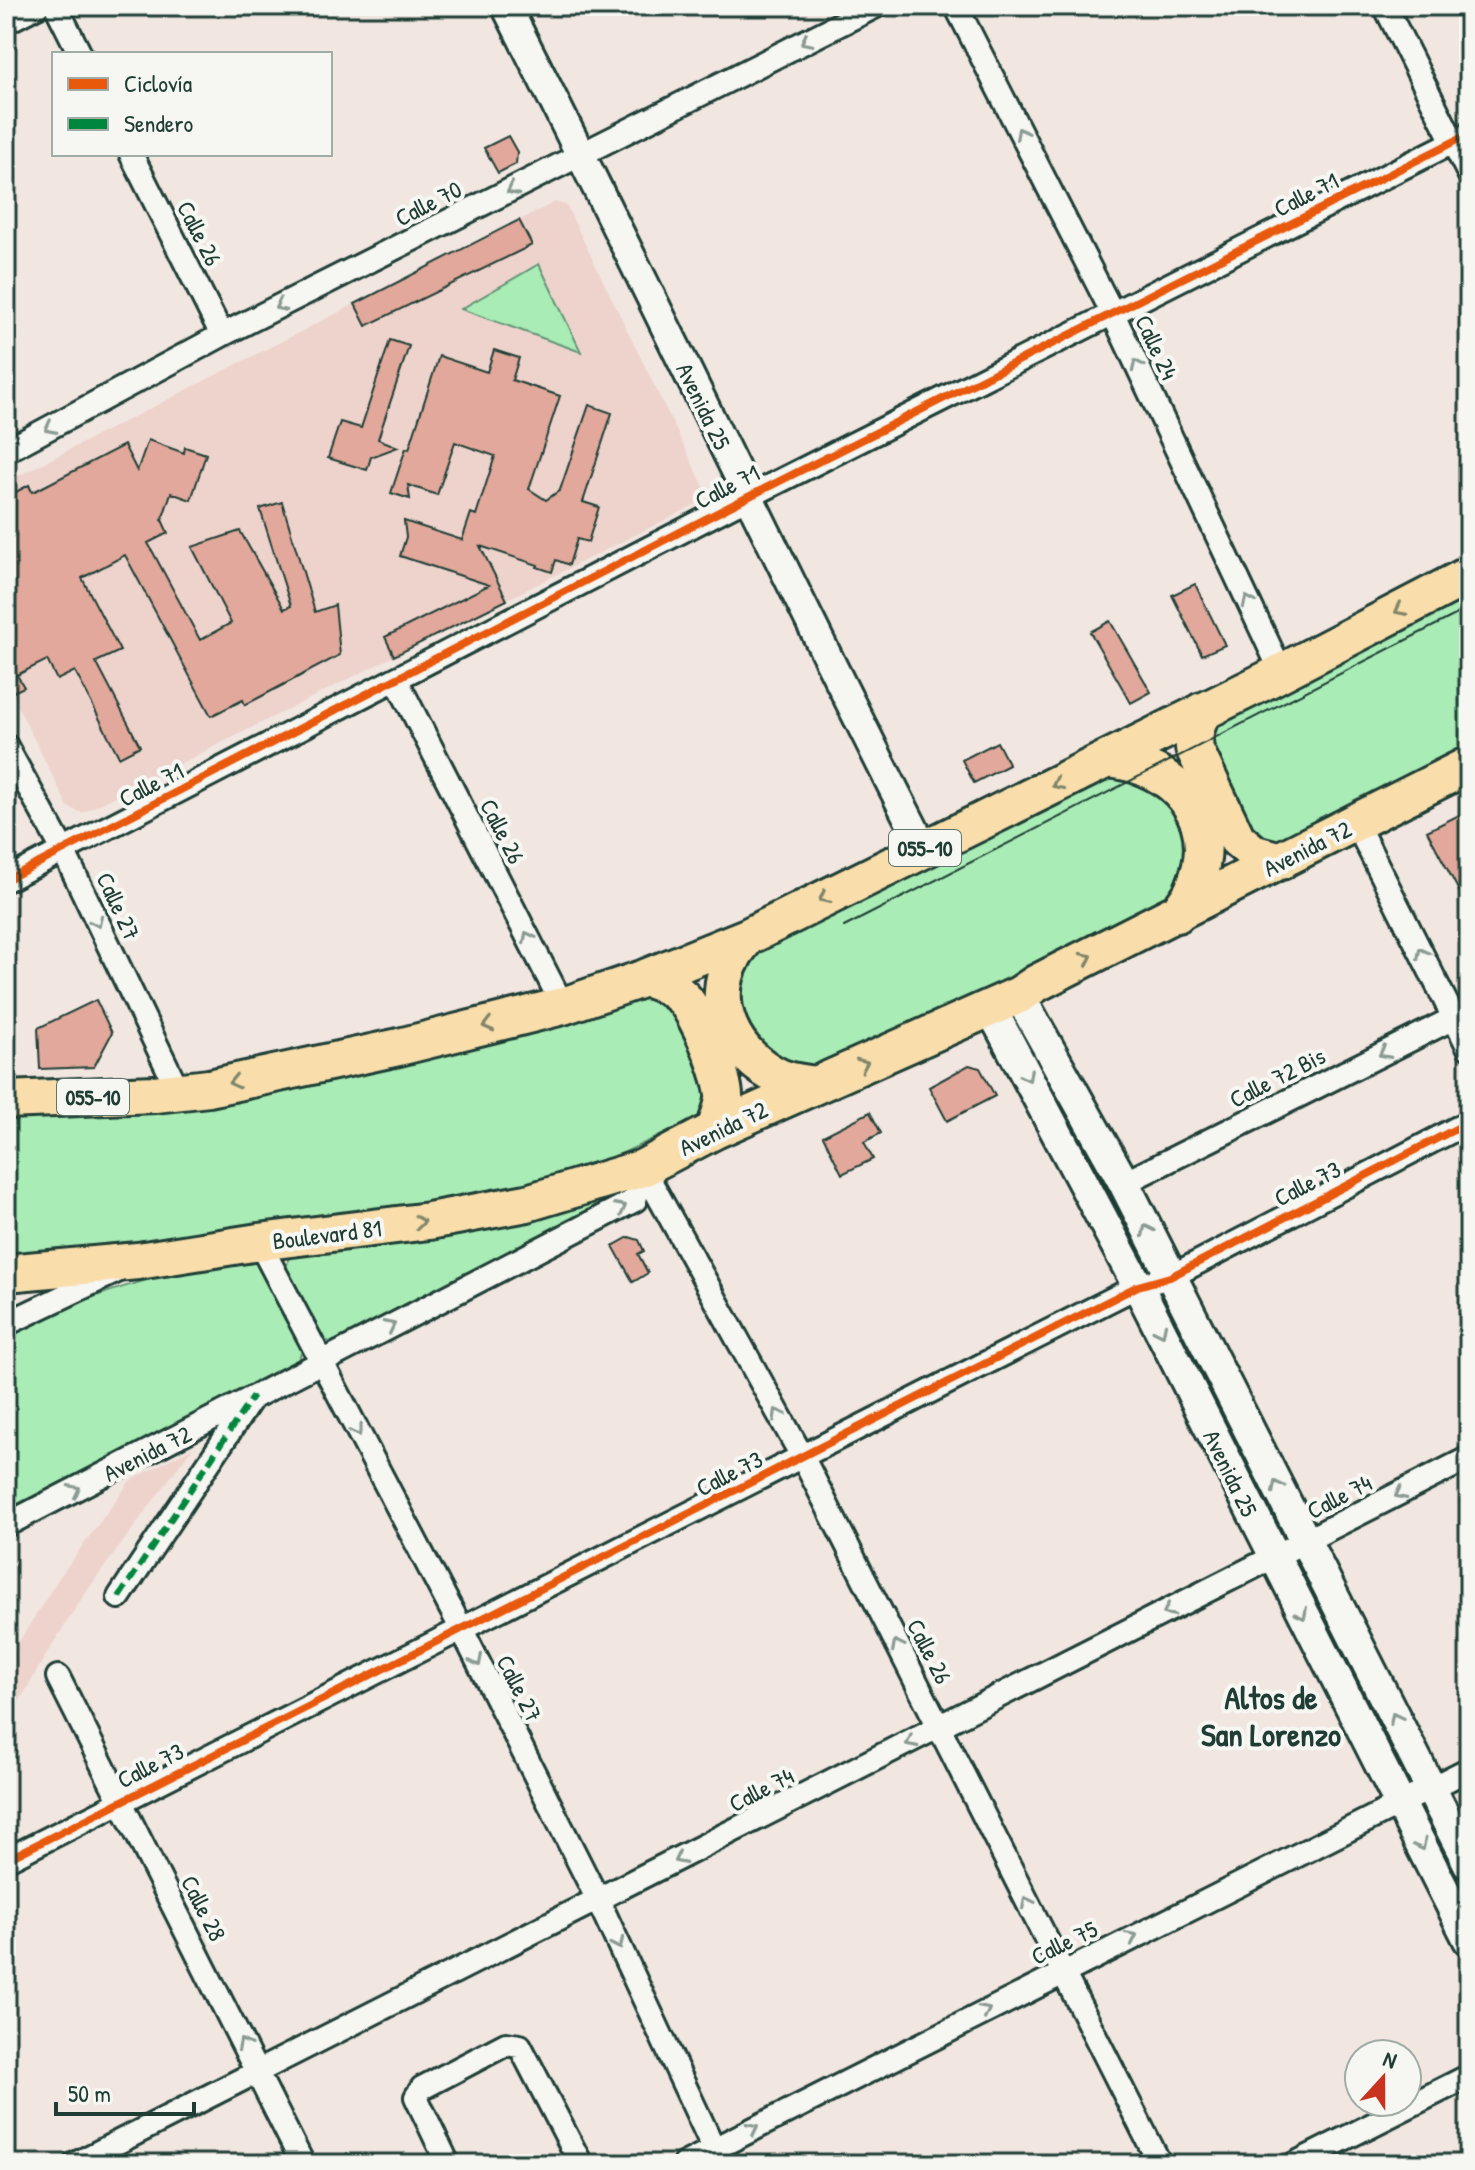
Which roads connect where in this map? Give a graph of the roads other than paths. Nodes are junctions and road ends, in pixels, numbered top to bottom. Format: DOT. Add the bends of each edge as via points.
graph roads {
  1 [pos="37,6"];
  2 [pos="56,6"];
  3 [pos="506,6"];
  4 [pos="876,6"];
  5 [pos="956,6"];
  6 [pos="1385,6"];
  7 [pos="6,22"];
  8 [pos="79,52"];
  9 [pos="1462,138"];
  10 [pos="582,155"];
  11 [pos="132,156"];
  12 [pos="1469,174"];
  13 [pos="1113,314"];
  14 [pos="222,335"];
  15 [pos="6,451"];
  16 [pos="748,497"];
  17 [pos="1469,575"];
  18 [pos="1281,671"];
  19 [pos="396,679"];
  20 [pos="1202,711"];
  21 [pos="6,746"];
  22 [pos="1108,759"];
  23 [pos="1469,765"];
  24 [pos="1356,823"];
  25 [pos="924,849"];
  26 [pos="64,852"];
  27 [pos="1281,861"];
  28 [pos="6,880"];
  29 [pos="1177,914"];
  30 [pos="747,937"];
  31 [pos="645,978"];
  32 [pos="1005,1001"];
  33 [pos="563,1006"];
  34 [pos="1461,1023"];
  35 [pos="1469,1048"];
  36 [pos="816,1085"];
  37 [pos="179,1092"];
  38 [pos="6,1100"];
  39 [pos="1469,1122"];
  40 [pos="715,1130"];
  41 [pos="643,1168"];
  42 [pos="1124,1183"];
  43 [pos="259,1242"];
  44 [pos="138,1261"];
  45 [pos="6,1273"];
  46 [pos="1170,1277"];
  47 [pos="1138,1286"];
  48 [pos="6,1324"];
  49 [pos="320,1362"];
  50 [pos="253,1396"];
  51 [pos="803,1458"];
  52 [pos="1469,1458"];
  53 [pos="6,1525"];
  54 [pos="1305,1542"];
  55 [pos="1274,1558"];
  56 [pos="119,1597"];
  57 [pos="462,1630"];
  58 [pos="58,1677"];
  59 [pos="939,1728"];
  60 [pos="1469,1769"];
  61 [pos="1430,1788"];
  62 [pos="122,1801"];
  63 [pos="1400,1804"];
  64 [pos="6,1860"];
  65 [pos="1469,1864"];
  66 [pos="598,1900"];
  67 [pos="1469,1940"];
  68 [pos="1062,1972"];
  69 [pos="258,2073"];
  70 [pos="1469,2076"];
  71 [pos="717,2156"];
  72 [pos="75,2164"];
  73 [pos="303,2164"];
  74 [pos="448,2164"];
  75 [pos="581,2164"];
  76 [pos="684,2164"];
  77 [pos="1160,2164"];
  78 [pos="1294,2164"];
  1 -- 7 [label="street"];
  2 -- 8 [label="street"];
  3 -- 10 [label="street, Avenida 25"];
  4 -- 10 [label="street, Calle 70, one-way"];
  13 -- 5 [label="street, Calle 24, one-way"];
  6 -- 9 [label="street"];
  9 -- 12 [label="street"];
  9 -- 13 [label="street, Calle 71"];
  10 -- 14 [label="street, Calle 70, one-way"];
  10 -- 16 [label="street, Avenida 25"];
  11 -- 14 [label="street, Calle 26"];
  13 -- 16 [label="street, Calle 71"];
  18 -- 13 [label="street, Calle 24, one-way"];
  14 -- 15 [label="street, Calle 70, one-way"];
  16 -- 19 [label="street, Calle 71"];
  16 -- 25 [label="street, Avenida 25"];
  17 -- 18 [label="highway, 055-10, one-way"];
  18 -- 20 [label="highway, 055-10"];
  19 -- 26 [label="street, Calle 71"];
  33 -- 19 [label="street, Calle 26, one-way"];
  20 -- 22 [label="highway, 055-10"];
  20 -- 27 [label="highway" via="1194,748 1237,839 1255,854"];
  21 -- 26 [label="street, Calle 27"];
  22 -- 25 [label="highway, 055-10, one-way"];
  22 -- 29 [label="highway" via="1153,769 1169,779 1192,807 1201,834 1202,863 1194,890"];
  23 -- 24 [label="highway, Avenida 72"];
  24 -- 27 [label="highway, Avenida 72"];
  34 -- 24 [label="street, one-way"];
  25 -- 30 [label="highway, 055-10, one-way"];
  26 -- 28 [label="street, Calle 71"];
  26 -- 37 [label="street, Calle 27, one-way"];
  27 -- 29 [label="highway, Avenida 72"];
  32 -- 29 [label="highway, Avenida 72, one-way"];
  30 -- 31 [label="highway, 055-10"];
  30 -- 36 [label="highway" via="732,958 724,984 723,1004 734,1041 755,1064 782,1079"];
  31 -- 33 [label="highway, 055-10"];
  31 -- 40 [label="highway" via="686,1000 708,1043 723,1083"];
  36 -- 32 [label="highway, Avenida 72, one-way"];
  32 -- 42 [label="main road, Avenida 25"];
  32 -- 47 [label="main road, Avenida 25, one-way"];
  33 -- 37 [label="highway, 055-10, one-way" via="399,1047"];
  34 -- 35 [label="street"];
  34 -- 42 [label="street, Calle 72 Bis, one-way"];
  36 -- 40 [label="highway, Avenida 72"];
  37 -- 38 [label="highway, 055-10"];
  39 -- 46 [label="street, Calle 73"];
  40 -- 41 [label="highway, Avenida 72"];
  43 -- 41 [label="highway, Boulevard 81, one-way" via="527,1203"];
  49 -- 41 [label="street, Avenida 72, one-way" via="635,1200"];
  51 -- 41 [label="street, Calle 26, one-way"];
  46 -- 42 [label="main road, Avenida 25, one-way"];
  43 -- 44 [label="highway, Boulevard 81"];
  43 -- 49 [label="street, Calle 27"];
  44 -- 45 [label="highway, Boulevard 81"];
  44 -- 48 [label="street"];
  46 -- 47 [label="street, Calle 73"];
  54 -- 46 [label="main road, Avenida 25, one-way"];
  47 -- 51 [label="street, Calle 73"];
  47 -- 55 [label="main road, Avenida 25, one-way"];
  49 -- 50 [label="street, Avenida 72"];
  49 -- 57 [label="street, Calle 27, one-way"];
  53 -- 50 [label="street, Avenida 72, one-way"];
  50 -- 56 [label="street"];
  51 -- 57 [label="street, Calle 73"];
  59 -- 51 [label="street, Calle 26, one-way"];
  52 -- 54 [label="street, Calle 74, one-way"];
  54 -- 55 [label="street, Calle 74"];
  61 -- 54 [label="main road, Avenida 25, one-way"];
  55 -- 59 [label="street, Calle 74, one-way"];
  55 -- 63 [label="main road, Avenida 25, one-way"];
  57 -- 62 [label="street, Calle 73"];
  57 -- 66 [label="street, Calle 27, one-way"];
  58 -- 62 [label="street, Calle 28"];
  59 -- 66 [label="street, Calle 74, one-way"];
  68 -- 59 [label="street, Calle 26, one-way"];
  60 -- 61 [label="street, Calle 75"];
  61 -- 63 [label="street, Calle 75"];
  61 -- 65 [label="main road, Avenida 25"];
  62 -- 64 [label="street, Calle 73"];
  69 -- 62 [label="street, Calle 28, one-way"];
  63 -- 67 [label="main road, Avenida 25, one-way"];
  68 -- 63 [label="street, Calle 75, one-way"];
  66 -- 69 [label="street, Calle 74"];
  66 -- 71 [label="street, Calle 27, one-way"];
  71 -- 68 [label="street, Calle 75, one-way"];
  68 -- 77 [label="street, Calle 26"];
  69 -- 72 [label="street, Calle 74"];
  69 -- 73 [label="street, Calle 28"];
  70 -- 78 [label="street"];
  71 -- 76 [label="street, Calle 75"];
  74 -- 75 [label="street" via="416,2097 422,2088 506,2044 520,2046"];
}
